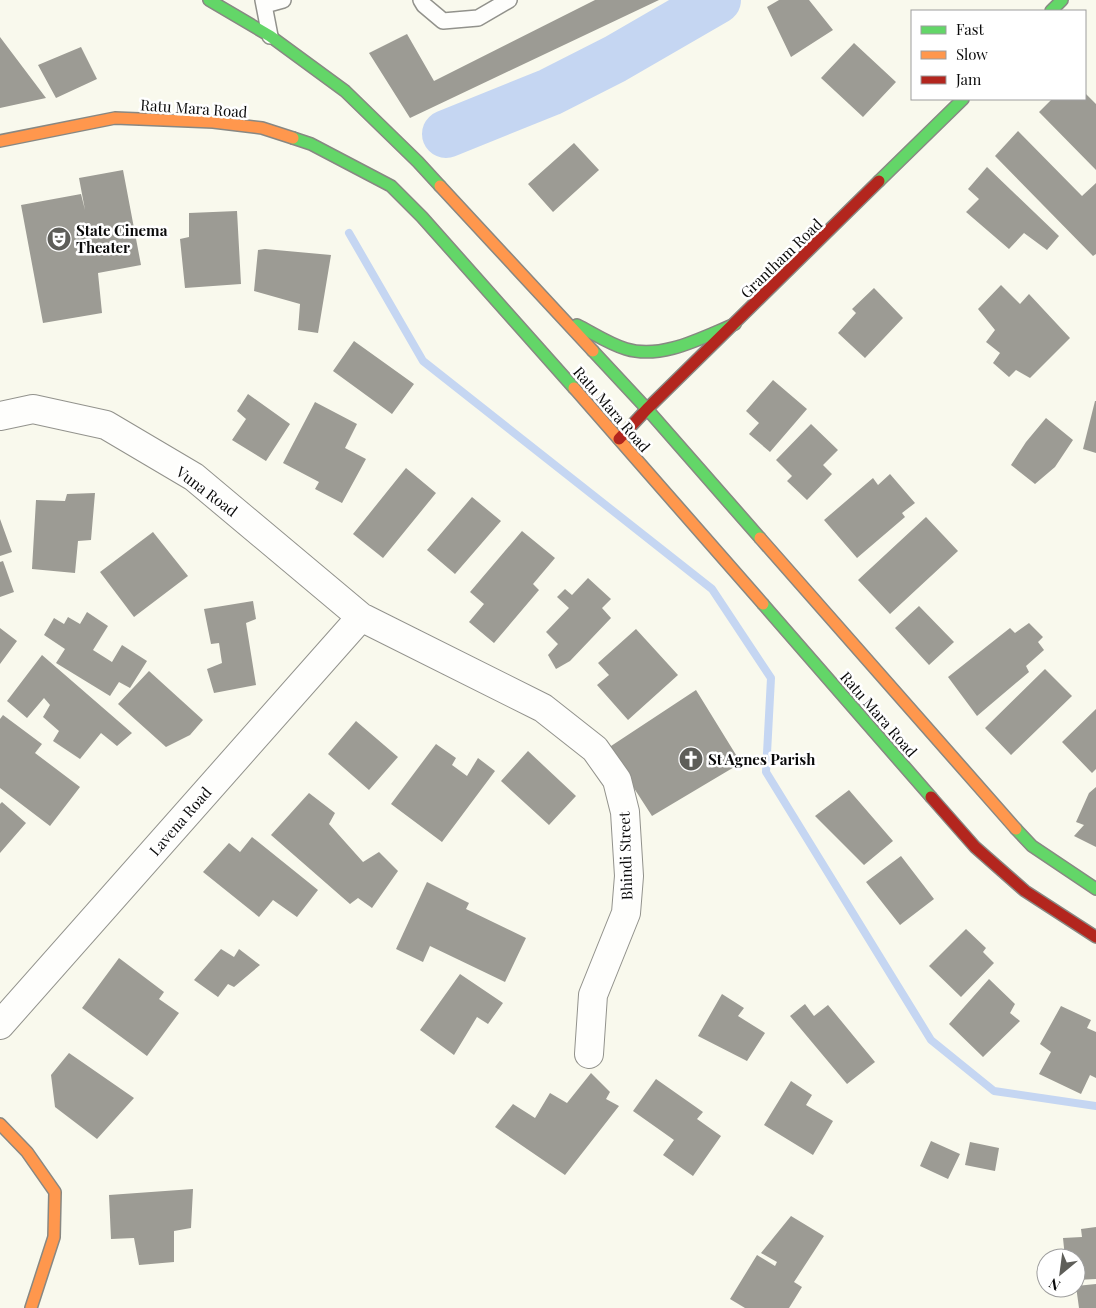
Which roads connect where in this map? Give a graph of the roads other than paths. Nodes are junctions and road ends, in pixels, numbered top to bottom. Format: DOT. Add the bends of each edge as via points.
graph roads {
  1 [pos="209,0"];
  2 [pos="283,0"];
  3 [pos="421,0"];
  4 [pos="509,0"];
  5 [pos="1062,0"];
  6 [pos="264,2"];
  7 [pos="1052,10"];
  8 [pos="270,36"];
  9 [pos="962,100"];
  10 [pos="0,141"];
  11 [pos="562,318"];
  12 [pos="735,324"];
  13 [pos="647,409"];
  14 [pos="0,416"];
  15 [pos="620,439"];
  16 [pos="361,617"];
  17 [pos="1096,889"];
  18 [pos="1096,937"];
  19 [pos="0,1025"];
  20 [pos="590,1054"];
  21 [pos="0,1124"];
  22 [pos="31,1308"];
  1 -- 8 [label="main road, Ratu Mara Road"];
  2 -- 6 [label="lane"];
  3 -- 4 [label="lane" via="443,21 478,18"];
  5 -- 7 [label="main road"];
  6 -- 8 [label="lane"];
  8 -- 11 [label="main road, Ratu Mara Road" via="345,91 418,162"];
  9 -- 12 [label="main road, Grantham Road"];
  10 -- 15 [label="main road, Ratu Mara Road" via="115,118 262,128 312,144 391,186"];
  11 -- 12 [label="main road" via="628,350 645,352 668,348"];
  11 -- 13 [label="main road, Ratu Mara Road"];
  12 -- 13 [label="main road, Grantham Road"];
  13 -- 15 [label="main road, Grantham Road"];
  13 -- 17 [label="main road, Ratu Mara Road" via="1032,846"];
  14 -- 16 [label="street, Vuna Road" via="33,409 106,425 194,477"];
  15 -- 18 [label="main road, Ratu Mara Road" via="975,847 1025,891"];
  16 -- 19 [label="street, Lavena Road"];
  16 -- 20 [label="street, Bhindi Street" via="543,708 594,749 617,780 626,812 629,876 626,913 593,995"];
  21 -- 22 [label="main road" via="27,1152 54,1192 54,1237"];
}
